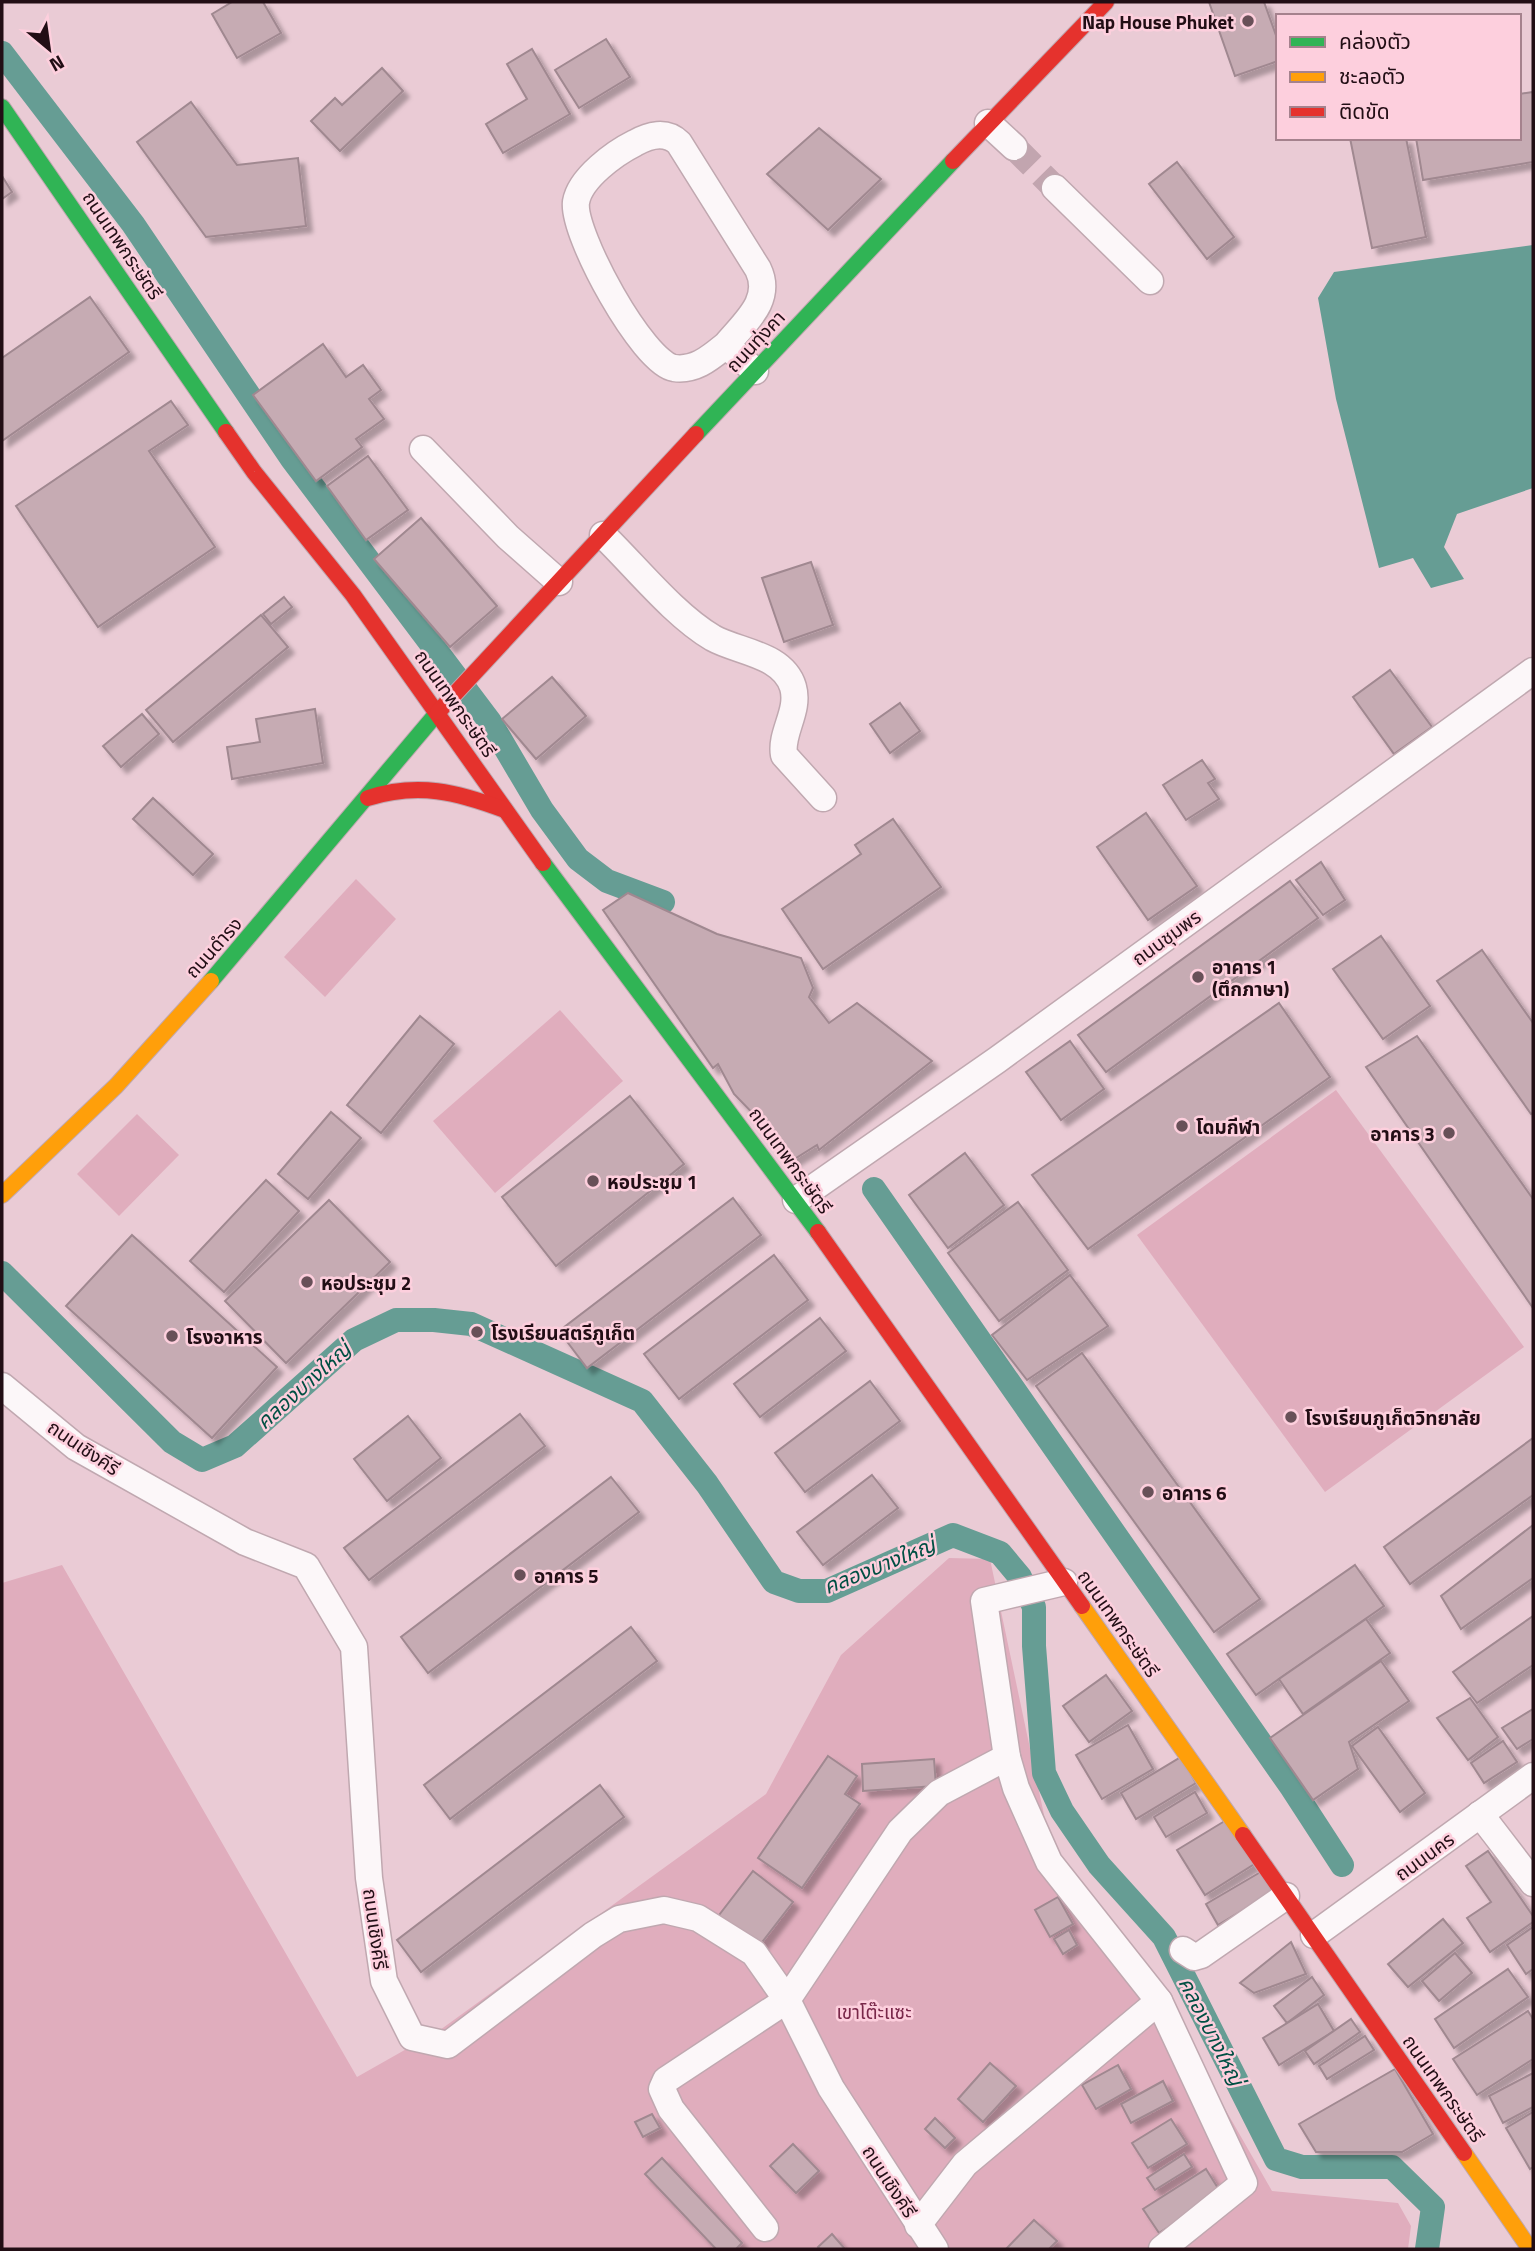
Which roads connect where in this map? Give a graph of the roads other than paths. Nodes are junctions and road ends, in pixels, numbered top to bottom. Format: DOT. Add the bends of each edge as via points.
graph roads {
  1 [pos="1106,2"];
  2 [pos="2,107"];
  3 [pos="988,123"];
  4 [pos="1014,147"];
  5 [pos="1055,188"];
  6 [pos="1150,281"];
  7 [pos="726,345"];
  8 [pos="755,371"];
  9 [pos="423,449"];
  10 [pos="603,535"];
  11 [pos="559,582"];
  12 [pos="1533,671"];
  13 [pos="438,712"];
  14 [pos="368,798"];
  15 [pos="823,798"];
  16 [pos="505,810"];
  17 [pos="2,1195"];
  18 [pos="796,1200"];
  19 [pos="2,1386"];
  20 [pos="1059,1583"];
  21 [pos="1007,1757"];
  22 [pos="1533,1776"];
  23 [pos="1480,1814"];
  24 [pos="1533,1883"];
  25 [pos="1286,1896"];
  26 [pos="1314,1935"];
  27 [pos="1183,1950"];
  28 [pos="787,2000"];
  29 [pos="1159,2001"];
  30 [pos="918,2225"];
  31 [pos="765,2228"];
  32 [pos="935,2249"];
  33 [pos="1161,2249"];
  34 [pos="1530,2249"];
  1 -- 3 [label="main road, ถนนทุ่งคา"];
  2 -- 13 [label="main road, ถนนเทพกระษัตรี" via="254,472 353,594"];
  3 -- 4 [label="street"];
  3 -- 8 [label="main road, ถนนทุ่งคา"];
  5 -- 6 [label="street"];
  7 -- 7 [label="street" via="704,363 671,368 631,323 587,247 576,202 585,183 615,154 637,141 659,134 678,143 763,281 760,303"];
  7 -- 8 [label="street"];
  8 -- 10 [label="main road, ถนนทุ่งคา"];
  9 -- 11 [label="street"];
  10 -- 11 [label="main road, ถนนทุ่งคา"];
  10 -- 15 [label="street" via="702,630 767,659 787,677 794,696 784,755"];
  11 -- 13 [label="main road, ถนนทุ่งคา"];
  12 -- 18 [label="street, ถนนชุมพร"];
  13 -- 14 [label="main road, ถนนดำรง"];
  13 -- 16 [label="main road, ถนนเทพกระษัตรี"];
  14 -- 16 [label="main road" via="402,788 440,789"];
  14 -- 17 [label="main road, ถนนดำรง" via="116,1086"];
  16 -- 18 [label="main road, ถนนเทพกระษัตรี"];
  18 -- 20 [label="main road, ถนนเทพกระษัตรี"];
  19 -- 28 [label="street, ถนนเชิงคีรี" via="76,1447 245,1542 306,1566 354,1647 369,1878 384,1981 412,2037 448,2045 593,1935 619,1919 664,1910 698,1918 754,1953"];
  20 -- 21 [label="street" via="984,1601"];
  20 -- 25 [label="main road, ถนนเทพกระษัตรี"];
  21 -- 28 [label="street" via="939,1793 900,1831"];
  21 -- 29 [label="street" via="1049,1862 1147,1973"];
  22 -- 23 [label="street, ถนนนคร"];
  23 -- 24 [label="street"];
  23 -- 26 [label="street, ถนนนคร"];
  25 -- 26 [label="main road, ถนนเทพกระษัตรี"];
  25 -- 27 [label="street" via="1201,1955 1194,1957"];
  26 -- 34 [label="main road, ถนนเทพกระษัตรี"];
  28 -- 30 [label="street, ถนนเชิงคีรี" via="831,2088"];
  28 -- 31 [label="street" via="666,2080 662,2089 676,2116"];
  29 -- 30 [label="street" via="965,2164"];
  29 -- 33 [label="street" via="1244,2183"];
  30 -- 32 [label="street, ถนนเชิงคีรี"];
}
